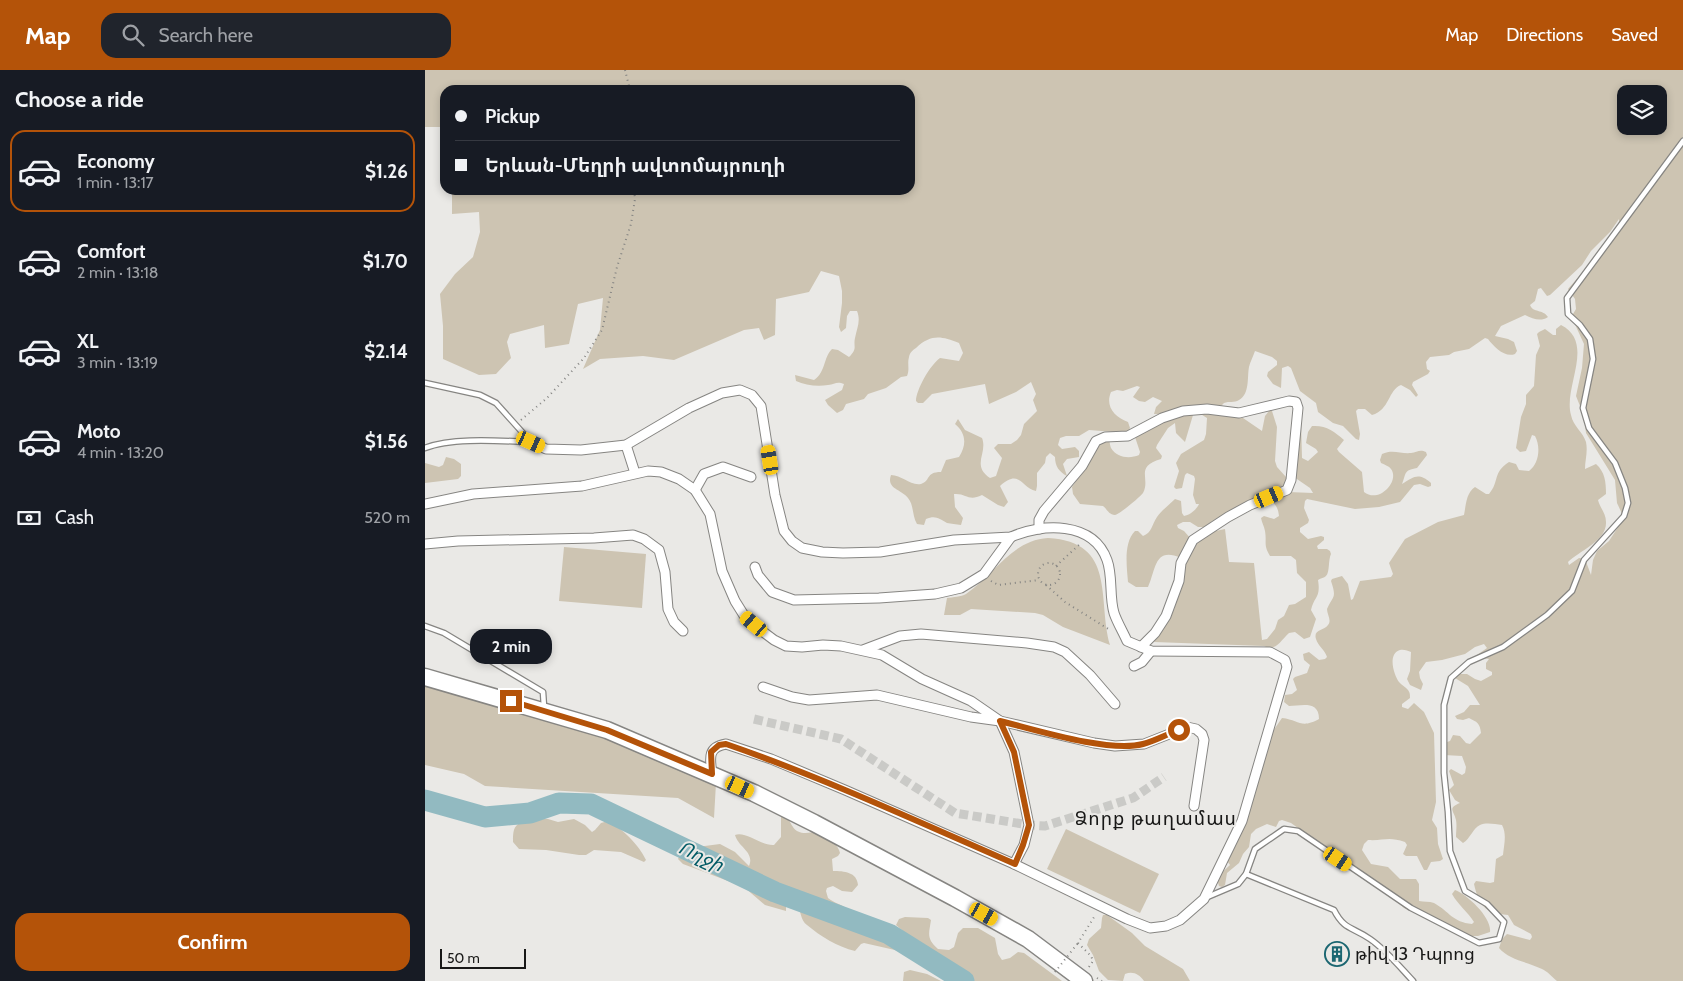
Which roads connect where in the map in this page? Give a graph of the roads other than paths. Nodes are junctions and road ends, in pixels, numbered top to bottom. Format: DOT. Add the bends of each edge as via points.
graph roads {
  1 [pos="1683,141"];
  2 [pos="425,383"];
  3 [pos="531,442"];
  4 [pos="626,445"];
  5 [pos="425,448"];
  6 [pos="635,473"];
  7 [pos="751,477"];
  8 [pos="695,490"];
  9 [pos="425,504"];
  10 [pos="1039,529"];
  11 [pos="1011,537"];
  12 [pos="425,544"];
  13 [pos="755,567"];
  14 [pos="425,626"];
  15 [pos="683,632"];
  16 [pos="1141,646"];
  17 [pos="863,650"];
  18 [pos="1151,651"];
  19 [pos="1134,666"];
  20 [pos="425,677"];
  21 [pos="763,687"];
  22 [pos="1115,704"];
  23 [pos="544,711"];
  24 [pos="1000,721"];
  25 [pos="712,774"];
  26 [pos="1194,806"];
  27 [pos="1015,864"];
  28 [pos="1247,874"];
  29 [pos="1204,899"];
  30 [pos="1090,976"];
  31 [pos="1413,981"];
  1 -- 28 [label="lane" via="1567,298 1568,314 1581,325 1590,340 1593,358 1583,408 1589,428 1615,463 1625,488 1628,503 1624,516 1584,560 1572,591 1547,615 1503,647 1469,662 1451,678 1444,705 1444,773 1450,851 1465,890 1487,904 1504,922 1499,939 1479,943 1411,908 1298,831 1284,829 1255,849"];
  2 -- 3 [label="lane" via="480,395 496,402"];
  3 -- 4 [label="street" via="546,449 581,450"];
  3 -- 5 [label="lane" via="475,441"];
  4 -- 6 [label="street"];
  4 -- 11 [label="street" via="689,408 722,393 740,390 752,395 761,406 784,531 803,548 880,552 954,540"];
  6 -- 8 [label="street" via="661,472"];
  6 -- 9 [label="street" via="582,486 473,494"];
  7 -- 8 [label="street" via="723,467 704,474"];
  8 -- 17 [label="street" via="710,514 722,571 745,617 773,640 786,646 823,645"];
  10 -- 11 [label="street"];
  10 -- 16 [label="street" via="1080,531 1101,550 1107,560 1114,613 1127,641"];
  10 -- 16 [label="street" via="1044,510 1082,466 1096,441 1105,437 1128,436 1183,411 1239,412 1296,402 1291,480 1287,490 1235,513 1193,540 1181,563 1179,581 1166,616"];
  11 -- 13 [label="street" via="984,574 961,588 935,594 794,600 772,592"];
  12 -- 15 [label="street" via="633,535 659,550 665,572 668,608"];
  14 -- 23 [label="lane" via="444,633 543,692"];
  16 -- 18 [label="street"];
  17 -- 22 [label="street" via="900,636 921,634 1054,647 1065,652 1090,675"];
  17 -- 24 [label="street" via="882,655 922,679 971,701"];
  18 -- 19 [label="street"];
  18 -- 29 [label="street" via="1271,652 1285,660 1287,667 1242,821"];
  20 -- 23 [label="highway"];
  21 -- 24 [label="street" via="809,700 877,695"];
  23 -- 25 [label="highway" via="607,730"];
  24 -- 26 [label="street" via="1115,746 1144,744 1187,727 1197,729 1205,740"];
  24 -- 27 [label="street" via="1014,752 1029,825"];
  25 -- 27 [label="street" via="711,752 726,744 771,759"];
  25 -- 30 [label="highway" via="814,823 955,898"];
  27 -- 29 [label="street" via="1150,928 1180,920"];
  28 -- 29 [label="lane" via="1238,884"];
  28 -- 31 [label="lane" via="1334,910 1340,922 1370,939"];
}
